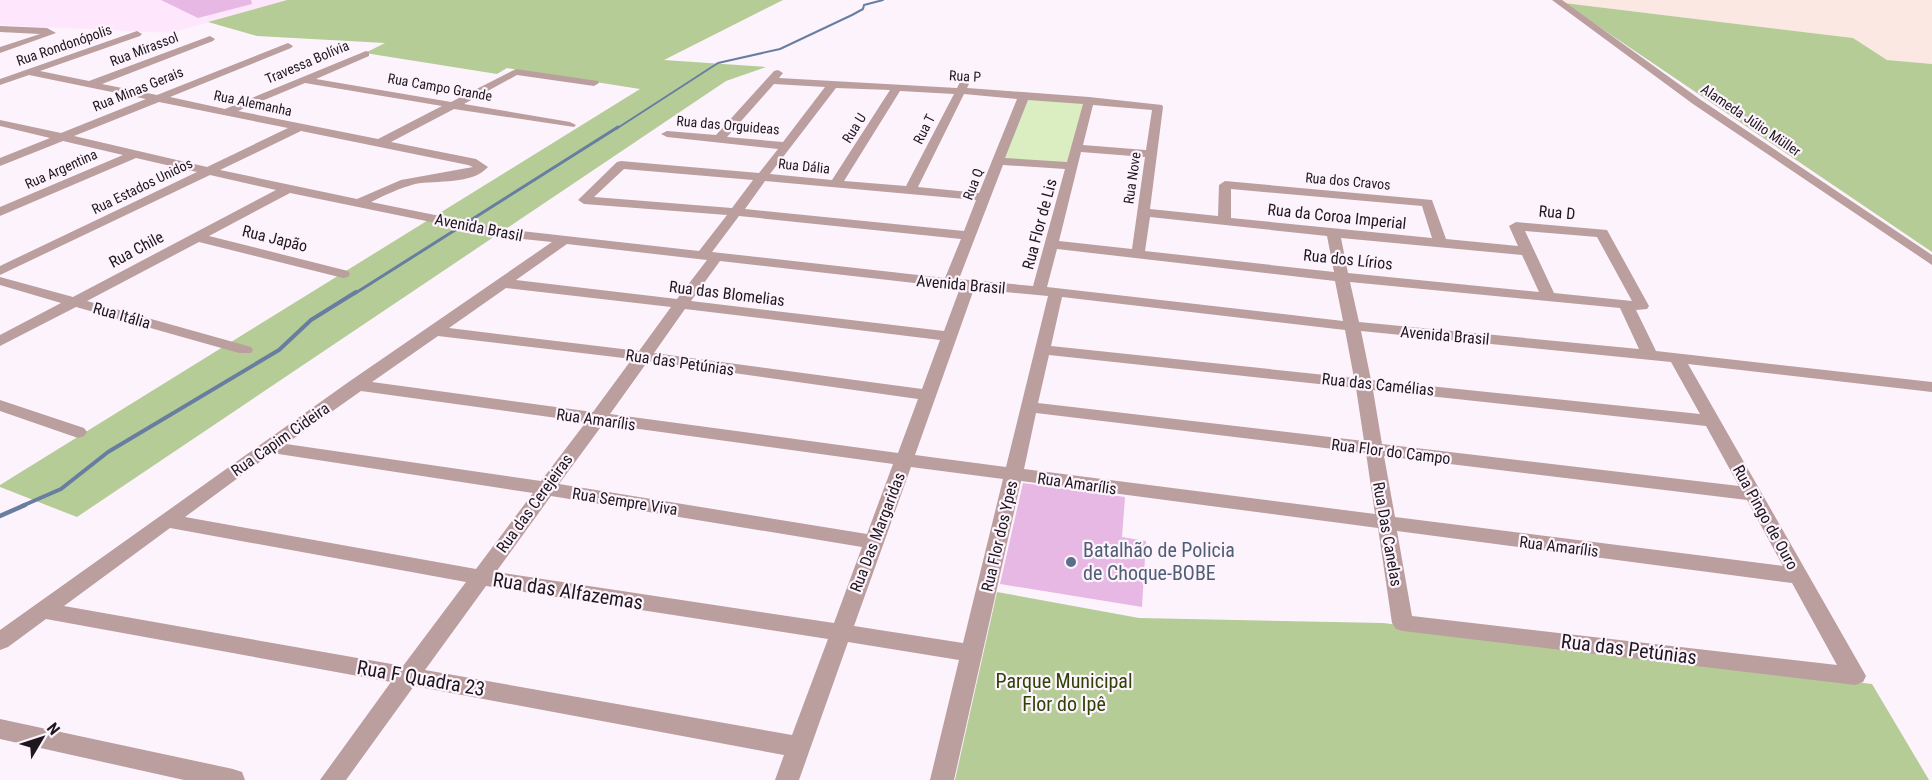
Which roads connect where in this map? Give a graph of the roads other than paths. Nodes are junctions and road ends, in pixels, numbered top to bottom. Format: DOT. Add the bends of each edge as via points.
graph roads {
  1 [pos="1556,0"];
  2 [pos="0,29"];
  3 [pos="137,34"];
  4 [pos="210,39"];
  5 [pos="288,46"];
  6 [pos="0,50"];
  7 [pos="366,54"];
  8 [pos="778,71"];
  9 [pos="28,72"];
  10 [pos="305,80"];
  11 [pos="771,81"];
  12 [pos="0,82"];
  13 [pos="594,83"];
  14 [pos="833,84"];
  15 [pos="89,85"];
  16 [pos="963,86"];
  17 [pos="897,88"];
  18 [pos="1024,95"];
  19 [pos="153,99"];
  20 [pos="1089,100"];
  21 [pos="453,104"];
  22 [pos="1158,107"];
  23 [pos="227,112"];
  24 [pos="0,123"];
  25 [pos="570,125"];
  26 [pos="297,128"];
  27 [pos="667,134"];
  28 [pos="62,137"];
  29 [pos="719,140"];
  30 [pos="380,143"];
  31 [pos="787,146"];
  32 [pos="1078,148"];
  33 [pos="134,154"];
  34 [pos="1150,154"];
  35 [pos="998,161"];
  36 [pos="0,162"];
  37 [pos="1072,166"];
  38 [pos="212,170"];
  39 [pos="764,177"];
  40 [pos="836,184"];
  41 [pos="288,189"];
  42 [pos="910,190"];
  43 [pos="984,197"];
  44 [pos="360,203"];
  45 [pos="0,212"];
  46 [pos="736,212"];
  47 [pos="1142,212"];
  48 [pos="1224,221"];
  49 [pos="1333,233"];
  50 [pos="969,236"];
  51 [pos="197,237"];
  52 [pos="563,241"];
  53 [pos="1440,243"];
  54 [pos="1051,244"];
  55 [pos="1528,251"];
  56 [pos="1138,254"];
  57 [pos="709,256"];
  58 [pos="1932,261"];
  59 [pos="0,271"];
  60 [pos="343,274"];
  61 [pos="1342,277"];
  62 [pos="0,281"];
  63 [pos="502,283"];
  64 [pos="959,284"];
  65 [pos="1048,291"];
  66 [pos="1550,297"];
  67 [pos="75,302"];
  68 [pos="1625,303"];
  69 [pos="681,306"];
  70 [pos="1642,306"];
  71 [pos="1351,326"];
  72 [pos="433,331"];
  73 [pos="949,336"];
  74 [pos="0,340"];
  75 [pos="245,350"];
  76 [pos="1043,350"];
  77 [pos="1650,354"];
  78 [pos="644,356"];
  79 [pos="1677,358"];
  80 [pos="1363,382"];
  81 [pos="356,385"];
  82 [pos="1932,387"];
  83 [pos="927,395"];
  84 [pos="0,405"];
  85 [pos="1029,407"];
  86 [pos="596,419"];
  87 [pos="1712,421"];
  88 [pos="78,432"];
  89 [pos="269,447"];
  90 [pos="1374,449"];
  91 [pos="904,460"];
  92 [pos="1014,474"];
  93 [pos="544,488"];
  94 [pos="1753,494"];
  95 [pos="166,521"];
  96 [pos="1386,524"];
  97 [pos="873,542"];
  98 [pos="1799,576"];
  99 [pos="480,578"];
  100 [pos="42,610"];
  101 [pos="1403,623"];
  102 [pos="840,632"];
  103 [pos="0,641"];
  104 [pos="972,653"];
  105 [pos="406,675"];
  106 [pos="1855,676"];
  107 [pos="0,729"];
  108 [pos="799,747"];
  109 [pos="233,780"];
  110 [pos="332,780"];
  111 [pos="787,780"];
  112 [pos="942,780"];
  1 -- 58 [label="street, Alameda Júlio Müller" via="1706,108"];
  2 -- 6 [label="street" via="51,33"];
  3 -- 9 [label="street, Rua Rondonópolis"];
  4 -- 15 [label="street, Rua Mirassol"];
  5 -- 19 [label="street, Rua Minas Gerais"];
  7 -- 10 [label="street, Travessa Bolívia"];
  8 -- 11 [label="street"];
  9 -- 12 [label="street, Rua Rondonópolis"];
  9 -- 15 [label="street, Rua Alemanha"];
  10 -- 21 [label="street, Rua Campo Grande"];
  10 -- 23 [label="street, Travessa Bolívia"];
  11 -- 14 [label="street, Rua P"];
  11 -- 29 [label="street"];
  13 -- 21 [label="street" via="516,72"];
  14 -- 17 [label="street, Rua P"];
  14 -- 31 [label="street, Rua das Cerejeiras"];
  15 -- 19 [label="street, Rua Alemanha"];
  16 -- 17 [label="street, Rua P"];
  16 -- 18 [label="street, Rua P"];
  16 -- 42 [label="street, Rua T"];
  17 -- 40 [label="street, Rua U"];
  18 -- 20 [label="street, Rua P"];
  18 -- 35 [label="street, Rua Q"];
  19 -- 23 [label="street, Rua Alemanha"];
  19 -- 28 [label="street, Rua Minas Gerais"];
  20 -- 22 [label="street, Rua P"];
  20 -- 32 [label="street, Rua Flor de Lis"];
  21 -- 25 [label="street, Rua Campo Grande"];
  21 -- 30 [label="street"];
  22 -- 34 [label="street, Rua Nove"];
  23 -- 26 [label="street, Rua Alemanha"];
  24 -- 28 [label="street, Avenida Brasil"];
  26 -- 30 [label="street, Rua Alemanha"];
  26 -- 38 [label="street, Rua Estados Unidos"];
  27 -- 29 [label="street, Rua das Orguideas"];
  28 -- 33 [label="street, Avenida Brasil"];
  28 -- 36 [label="street, Rua Minas Gerais"];
  29 -- 31 [label="street, Rua das Orguideas"];
  30 -- 44 [label="street, Rua Alemanha" via="482,167 471,173 403,184"];
  31 -- 39 [label="street, Rua das Cerejeiras"];
  32 -- 34 [label="street"];
  32 -- 37 [label="street, Rua Flor de Lis"];
  33 -- 38 [label="street, Avenida Brasil"];
  33 -- 45 [label="street, Rua Argentina"];
  34 -- 47 [label="street, Rua Nove"];
  35 -- 37 [label="street"];
  35 -- 43 [label="street, Rua Q"];
  37 -- 54 [label="street, Rua Flor de Lis"];
  38 -- 41 [label="street, Avenida Brasil"];
  38 -- 59 [label="street, Rua Estados Unidos"];
  39 -- 40 [label="street, Rua Dália"];
  39 -- 46 [label="street, Rua das Cerejeiras"];
  39 -- 46 [label="street, Rua Dália" via="621,165 584,200"];
  40 -- 42 [label="street, Rua Dália"];
  41 -- 44 [label="street, Avenida Brasil"];
  41 -- 51 [label="street, Rua Chile"];
  42 -- 43 [label="street, Rua Dália"];
  43 -- 50 [label="street, Rua Q"];
  44 -- 52 [label="street, Avenida Brasil" via="504,234"];
  46 -- 50 [label="street"];
  46 -- 57 [label="street, Rua das Cerejeiras"];
  47 -- 48 [label="street, Rua da Coroa Imperial"];
  47 -- 56 [label="street, Rua Nove"];
  48 -- 49 [label="street, Rua da Coroa Imperial"];
  48 -- 53 [label="street, Rua dos Cravos" via="1225,185 1427,203"];
  49 -- 53 [label="street, Rua da Coroa Imperial"];
  49 -- 61 [label="street, Rua Das Canelas"];
  50 -- 64 [label="street, Rua Q"];
  51 -- 60 [label="street, Rua Japão"];
  51 -- 67 [label="street, Rua Chile"];
  52 -- 57 [label="street, Avenida Brasil"];
  52 -- 63 [label="street, Rua Capim Cideira"];
  53 -- 55 [label="street, Rua da Coroa Imperial"];
  54 -- 56 [label="street, Rua dos Lírios"];
  54 -- 65 [label="street, Rua Flor de Lis"];
  55 -- 66 [label="street, Rua D"];
  55 -- 70 [label="street, Rua D" via="1516,226 1602,233"];
  56 -- 61 [label="street, Rua dos Lírios"];
  57 -- 64 [label="street, Avenida Brasil"];
  57 -- 69 [label="street, Rua das Cerejeiras"];
  61 -- 66 [label="street, Rua dos Lírios"];
  61 -- 71 [label="street, Rua Das Canelas"];
  62 -- 67 [label="street, Rua Itália"];
  63 -- 69 [label="street, Rua das Blomelias"];
  63 -- 72 [label="street, Rua Capim Cideira"];
  64 -- 65 [label="street, Avenida Brasil"];
  64 -- 73 [label="street, Rua Das Margaridas"];
  65 -- 71 [label="street, Avenida Brasil"];
  65 -- 76 [label="street, Rua Flor dos Ypes"];
  66 -- 68 [label="street, Rua dos Lírios"];
  67 -- 74 [label="street, Rua Chile"];
  67 -- 75 [label="street, Rua Itália"];
  68 -- 70 [label="street, Rua dos Lírios"];
  68 -- 77 [label="street"];
  69 -- 73 [label="street, Rua das Blomelias"];
  69 -- 78 [label="street, Rua das Cerejeiras"];
  71 -- 77 [label="street, Avenida Brasil"];
  71 -- 80 [label="street, Rua Das Canelas"];
  72 -- 78 [label="street, Rua das Petúnias"];
  72 -- 81 [label="street, Rua Capim Cideira"];
  73 -- 83 [label="street, Rua Das Margaridas"];
  76 -- 80 [label="street, Rua das Camélias"];
  76 -- 85 [label="street, Rua Flor dos Ypes"];
  77 -- 79 [label="street, Avenida Brasil"];
  78 -- 83 [label="street, Rua das Petúnias"];
  78 -- 86 [label="street, Rua das Cerejeiras"];
  79 -- 82 [label="street, Avenida Brasil"];
  79 -- 87 [label="street, Rua Pingo de Ouro"];
  80 -- 87 [label="street, Rua das Camélias"];
  80 -- 90 [label="street, Rua Das Canelas"];
  81 -- 86 [label="street, Rua Amarílis"];
  81 -- 89 [label="street, Rua Capim Cideira"];
  83 -- 91 [label="street, Rua Das Margaridas"];
  84 -- 88 [label="street"];
  85 -- 90 [label="street, Rua Flor do Campo"];
  85 -- 92 [label="street, Rua Flor dos Ypes"];
  86 -- 91 [label="street, Rua Amarílis"];
  86 -- 93 [label="street, Rua das Cerejeiras"];
  87 -- 94 [label="street, Rua Pingo de Ouro"];
  89 -- 93 [label="street, Rua Sempre Viva"];
  89 -- 95 [label="street, Rua Capim Cideira"];
  90 -- 94 [label="street, Rua Flor do Campo"];
  90 -- 96 [label="street, Rua Das Canelas"];
  91 -- 92 [label="street, Rua Amarílis"];
  91 -- 97 [label="street, Rua Das Margaridas"];
  92 -- 96 [label="street, Rua Amarílis"];
  92 -- 104 [label="street, Rua Flor dos Ypes"];
  93 -- 97 [label="street, Rua Sempre Viva"];
  93 -- 99 [label="street, Rua das Cerejeiras"];
  94 -- 98 [label="street, Rua Pingo de Ouro"];
  95 -- 99 [label="street, Rua das Alfazemas"];
  95 -- 100 [label="street, Rua Capim Cideira"];
  96 -- 98 [label="street, Rua Amarílis"];
  96 -- 101 [label="street, Rua Das Canelas"];
  97 -- 102 [label="street, Rua Das Margaridas"];
  98 -- 106 [label="street, Rua Pingo de Ouro"];
  99 -- 102 [label="street, Rua das Alfazemas"];
  99 -- 105 [label="street, Rua das Cerejeiras"];
  100 -- 103 [label="street, Rua Capim Cideira"];
  100 -- 105 [label="street, Rua F Quadra 23"];
  101 -- 106 [label="street, Rua das Petúnias"];
  102 -- 104 [label="street, Rua das Alfazemas"];
  102 -- 108 [label="street, Rua Das Margaridas"];
  104 -- 112 [label="street, Rua Flor dos Ypes"];
  105 -- 108 [label="street, Rua F Quadra 23"];
  105 -- 110 [label="street, Rua das Cerejeiras"];
  107 -- 109 [label="street"];
  108 -- 111 [label="street, Rua Das Margaridas"];
}
